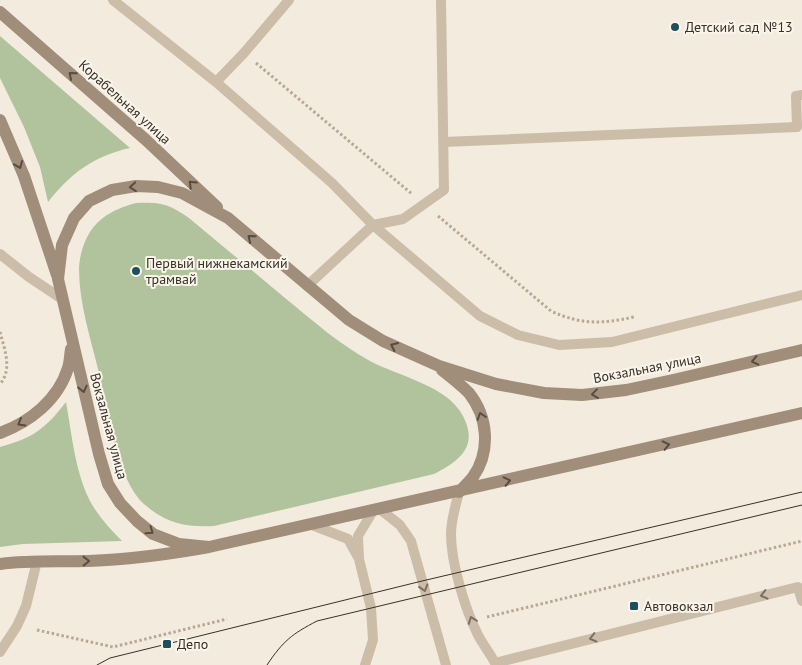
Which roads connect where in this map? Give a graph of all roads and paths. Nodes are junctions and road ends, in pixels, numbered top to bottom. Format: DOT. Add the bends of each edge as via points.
graph roads {
  1 [pos="113,0"];
  2 [pos="289,0"];
  3 [pos="441,0"];
  4 [pos="0,12"];
  5 [pos="244,53"];
  6 [pos="216,82"];
  7 [pos="802,96"];
  8 [pos="0,120"];
  9 [pos="800,126"];
  10 [pos="444,142"];
  11 [pos="424,204"];
  12 [pos="228,218"];
  13 [pos="373,225"];
  14 [pos="0,254"];
  15 [pos="58,280"];
  16 [pos="308,286"];
  17 [pos="802,295"];
  18 [pos="62,299"];
  19 [pos="639,315"];
  20 [pos="0,332"];
  21 [pos="72,341"];
  22 [pos="802,350"];
  23 [pos="439,366"];
  24 [pos="0,384"];
  25 [pos="802,413"];
  26 [pos="0,433"];
  27 [pos="460,492"];
  28 [pos="377,510"];
  29 [pos="312,525"];
  30 [pos="802,541"];
  31 [pos="209,547"];
  32 [pos="359,559"];
  33 [pos="37,561"];
  34 [pos="0,564"];
  35 [pos="802,601"];
  36 [pos="227,619"];
  37 [pos="472,620"];
  38 [pos="37,630"];
  39 [pos="0,652"];
  40 [pos="366,664"];
  41 [pos="496,664"];
  42 [pos="446,665"];
  1 -- 6 [label="lane"];
  2 -- 5 [label="lane"];
  3 -- 10 [label="lane"];
  12 -- 4 [label="main road, Корабельная улица, one-way" via="146,140"];
  5 -- 6 [label="lane"];
  5 -- 11 [label="path"];
  6 -- 13 [label="lane" via="332,183"];
  7 -- 9 [label="lane" via="796,96"];
  8 -- 15 [label="main road, one-way" via="24,176"];
  9 -- 10 [label="lane"];
  10 -- 11 [label="lane" via="444,190"];
  11 -- 13 [label="lane" via="403,219"];
  11 -- 19 [label="path" via="551,311 568,319 590,322 611,322"];
  12 -- 15 [label="main road, Вокзальная улица, one-way" via="182,193 158,187 112,190 89,201 74,218 62,245"];
  16 -- 12 [label="main road, Вокзальная улица, one-way"];
  13 -- 16 [label="lane"];
  13 -- 17 [label="lane" via="480,316 518,335 559,345 612,342"];
  14 -- 18 [label="lane"];
  15 -- 18 [label="main road, Вокзальная улица"];
  23 -- 16 [label="main road, Вокзальная улица, one-way" via="383,341"];
  18 -- 21 [label="main road, Вокзальная улица"];
  20 -- 24 [label="path" via="7,368"];
  21 -- 26 [label="main road, Вокзальная улица, one-way" via="68,368 48,402 33,416"];
  21 -- 31 [label="main road, Вокзальная улица, one-way" via="99,454 108,484 120,503 153,534 179,544"];
  22 -- 23 [label="main road, Вокзальная улица, one-way" via="626,390 582,395 544,393 496,384"];
  27 -- 23 [label="main road, Вокзальная улица, one-way" via="482,459 485,427 479,409 467,392"];
  27 -- 25 [label="main road, Вокзальная улица, one-way"];
  27 -- 28 [label="main road, Вокзальная улица"];
  27 -- 37 [label="lane" via="453,513 451,547"];
  28 -- 29 [label="main road, Вокзальная улица"];
  28 -- 32 [label="lane" via="358,536"];
  28 -- 42 [label="lane, one-way" via="400,525 411,541"];
  29 -- 31 [label="main road, Вокзальная улица"];
  29 -- 32 [label="lane" via="348,539"];
  30 -- 37 [label="path"];
  33 -- 31 [label="main road, Вокзальная улица, one-way" via="106,560"];
  32 -- 40 [label="lane" via="371,608 372,640"];
  33 -- 34 [label="main road, Вокзальная улица"];
  33 -- 39 [label="lane" via="26,606"];
  35 -- 41 [label="lane, one-way" via="798,587"];
  36 -- 38 [label="path" via="113,646"];
  37 -- 41 [label="lane"];
}
